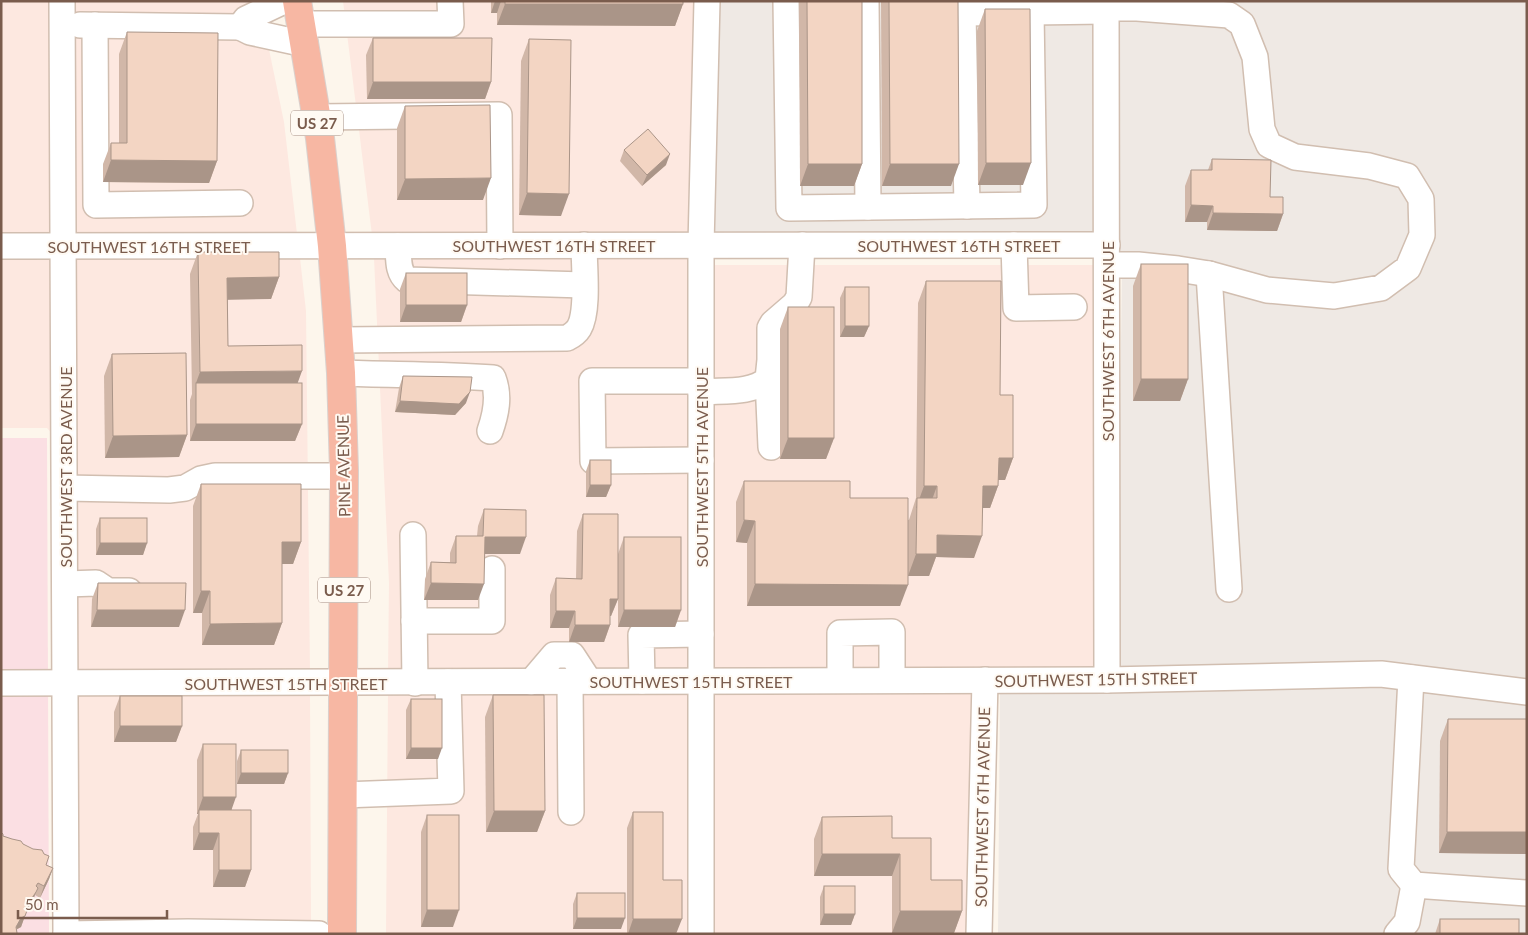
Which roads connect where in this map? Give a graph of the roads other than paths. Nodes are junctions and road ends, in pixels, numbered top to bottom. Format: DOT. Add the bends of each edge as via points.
graph roads {
  1 [pos="284,1"];
  2 [pos="450,1"];
  3 [pos="707,1"];
  4 [pos="786,1"];
  5 [pos="866,1"];
  6 [pos="963,7"];
  7 [pos="1106,7"];
  8 [pos="1031,12"];
  9 [pos="62,13"];
  10 [pos="301,23"];
  11 [pos="95,25"];
  12 [pos="240,27"];
  13 [pos="316,116"];
  14 [pos="240,203"];
  15 [pos="967,206"];
  16 [pos="868,207"];
  17 [pos="584,245"];
  18 [pos="701,245"];
  19 [pos="802,245"];
  20 [pos="1014,245"];
  21 [pos="1,246"];
  22 [pos="64,246"];
  23 [pos="332,246"];
  24 [pos="398,246"];
  25 [pos="500,246"];
  26 [pos="1107,255"];
  27 [pos="1209,274"];
  28 [pos="584,285"];
  29 [pos="1074,308"];
  30 [pos="339,340"];
  31 [pos="341,372"];
  32 [pos="768,380"];
  33 [pos="701,386"];
  34 [pos="490,431"];
  35 [pos="771,446"];
  36 [pos="701,460"];
  37 [pos="344,476"];
  38 [pos="65,488"];
  39 [pos="413,535"];
  40 [pos="492,569"];
  41 [pos="66,584"];
  42 [pos="1229,589"];
  43 [pos="154,590"];
  44 [pos="414,621"];
  45 [pos="701,634"];
  46 [pos="1411,678"];
  47 [pos="701,680"];
  48 [pos="840,680"];
  49 [pos="892,680"];
  50 [pos="985,680"];
  51 [pos="1107,680"];
  52 [pos="579,681"];
  53 [pos="642,681"];
  54 [pos="448,682"];
  55 [pos="1,683"];
  56 [pos="344,683"];
  57 [pos="415,683"];
  58 [pos="66,684"];
  59 [pos="1527,692"];
  60 [pos="343,795"];
  61 [pos="571,812"];
  62 [pos="1414,885"];
  63 [pos="1527,893"];
  64 [pos="131,933"];
  65 [pos="66,934"];
  66 [pos="319,934"];
  67 [pos="342,934"];
  68 [pos="701,934"];
  69 [pos="979,934"];
  70 [pos="1396,934"];
  1 -- 12 [label="street" via="246,20"];
  2 -- 10 [label="street" via="450,24"];
  3 -- 18 [label="street, SOUTHWEST 5TH AVENUE"];
  4 -- 16 [label="street" via="789,208"];
  5 -- 16 [label="street"];
  6 -- 8 [label="street"];
  6 -- 15 [label="street"];
  7 -- 8 [label="street"];
  7 -- 26 [label="street, SOUTHWEST 6TH AVENUE"];
  7 -- 27 [label="street, SOUTHWEST 16TH STREET" via="1229,16 1242,24 1255,57 1262,129 1269,145 1295,156 1370,166 1407,176 1420,199 1422,235 1408,268 1380,288 1334,296 1267,290"];
  8 -- 15 [label="street" via="1034,205"];
  9 -- 11 [label="street"];
  9 -- 22 [label="street, SOUTHWEST 3RD AVENUE"];
  10 -- 12 [label="street" via="250,32"];
  10 -- 13 [label="highway, PINE AVENUE / US 27"];
  11 -- 12 [label="street"];
  11 -- 14 [label="street" via="96,205"];
  13 -- 23 [label="highway, PINE AVENUE / US 27"];
  13 -- 25 [label="street" via="499,115"];
  15 -- 16 [label="street"];
  17 -- 18 [label="street, SOUTHWEST 16TH STREET"];
  17 -- 25 [label="street, SOUTHWEST 16TH STREET"];
  17 -- 28 [label="street"];
  18 -- 19 [label="street, SOUTHWEST 16TH STREET"];
  18 -- 33 [label="street, SOUTHWEST 5TH AVENUE"];
  19 -- 20 [label="street, SOUTHWEST 16TH STREET"];
  19 -- 32 [label="street" via="799,297 770,328"];
  20 -- 26 [label="street, SOUTHWEST 16TH STREET"];
  20 -- 29 [label="street" via="1016,308"];
  21 -- 22 [label="street, SOUTHWEST 16TH STREET"];
  22 -- 23 [label="street, SOUTHWEST 16TH STREET"];
  22 -- 38 [label="street, SOUTHWEST 3RD AVENUE"];
  23 -- 24 [label="street, SOUTHWEST 16TH STREET"];
  23 -- 30 [label="highway, PINE AVENUE / US 27"];
  24 -- 25 [label="street, SOUTHWEST 16TH STREET"];
  24 -- 28 [label="street" via="400,268 407,280"];
  26 -- 27 [label="street, SOUTHWEST 16TH STREET" via="1138,265"];
  26 -- 51 [label="street, SOUTHWEST 6TH AVENUE"];
  27 -- 42 [label="street"];
  28 -- 30 [label="street" via="585,306 581,326 567,338"];
  30 -- 31 [label="highway, PINE AVENUE / US 27"];
  31 -- 34 [label="street" via="493,378 497,389"];
  31 -- 37 [label="highway, PINE AVENUE / US 27"];
  32 -- 33 [label="street" via="751,389"];
  32 -- 35 [label="street"];
  33 -- 36 [label="street, SOUTHWEST 5TH AVENUE"];
  33 -- 36 [label="street" via="592,382 593,461"];
  36 -- 45 [label="street, SOUTHWEST 5TH AVENUE"];
  37 -- 38 [label="street" via="215,476 185,488 169,490"];
  37 -- 56 [label="highway, PINE AVENUE / US 27"];
  38 -- 41 [label="street, SOUTHWEST 3RD AVENUE"];
  39 -- 44 [label="street"];
  40 -- 44 [label="street" via="492,621"];
  41 -- 43 [label="street" via="96,583 108,590"];
  41 -- 58 [label="street, SOUTHWEST 3RD AVENUE"];
  44 -- 57 [label="street"];
  45 -- 47 [label="street, SOUTHWEST 5TH AVENUE"];
  45 -- 53 [label="street" via="641,635"];
  46 -- 51 [label="street, SOUTHWEST 15TH STREET" via="1381,674"];
  46 -- 59 [label="street, SOUTHWEST 15TH STREET"];
  46 -- 62 [label="street" via="1401,869"];
  47 -- 48 [label="street, SOUTHWEST 15TH STREET"];
  47 -- 53 [label="street, SOUTHWEST 15TH STREET"];
  47 -- 68 [label="street, SOUTHWEST 5TH AVENUE"];
  48 -- 49 [label="street, SOUTHWEST 15TH STREET"];
  48 -- 49 [label="street" via="840,632 892,632"];
  49 -- 50 [label="street, SOUTHWEST 15TH STREET"];
  50 -- 51 [label="street, SOUTHWEST 15TH STREET"];
  50 -- 69 [label="street, SOUTHWEST 6TH AVENUE"];
  52 -- 53 [label="street, SOUTHWEST 15TH STREET"];
  52 -- 54 [label="street, SOUTHWEST 15TH STREET"];
  52 -- 61 [label="street"];
  54 -- 57 [label="street, SOUTHWEST 15TH STREET"];
  54 -- 60 [label="street" via="451,791"];
  55 -- 58 [label="street, SOUTHWEST 15TH STREET"];
  56 -- 57 [label="street, SOUTHWEST 15TH STREET"];
  56 -- 58 [label="street, SOUTHWEST 15TH STREET"];
  56 -- 60 [label="highway, PINE AVENUE / US 27"];
  58 -- 65 [label="street, SOUTHWEST 3RD AVENUE"];
  60 -- 67 [label="highway, PINE AVENUE / US 27"];
  62 -- 63 [label="street"];
  62 -- 70 [label="street" via="1407,922"];
  64 -- 65 [label="street"];
  64 -- 66 [label="street"];
}
